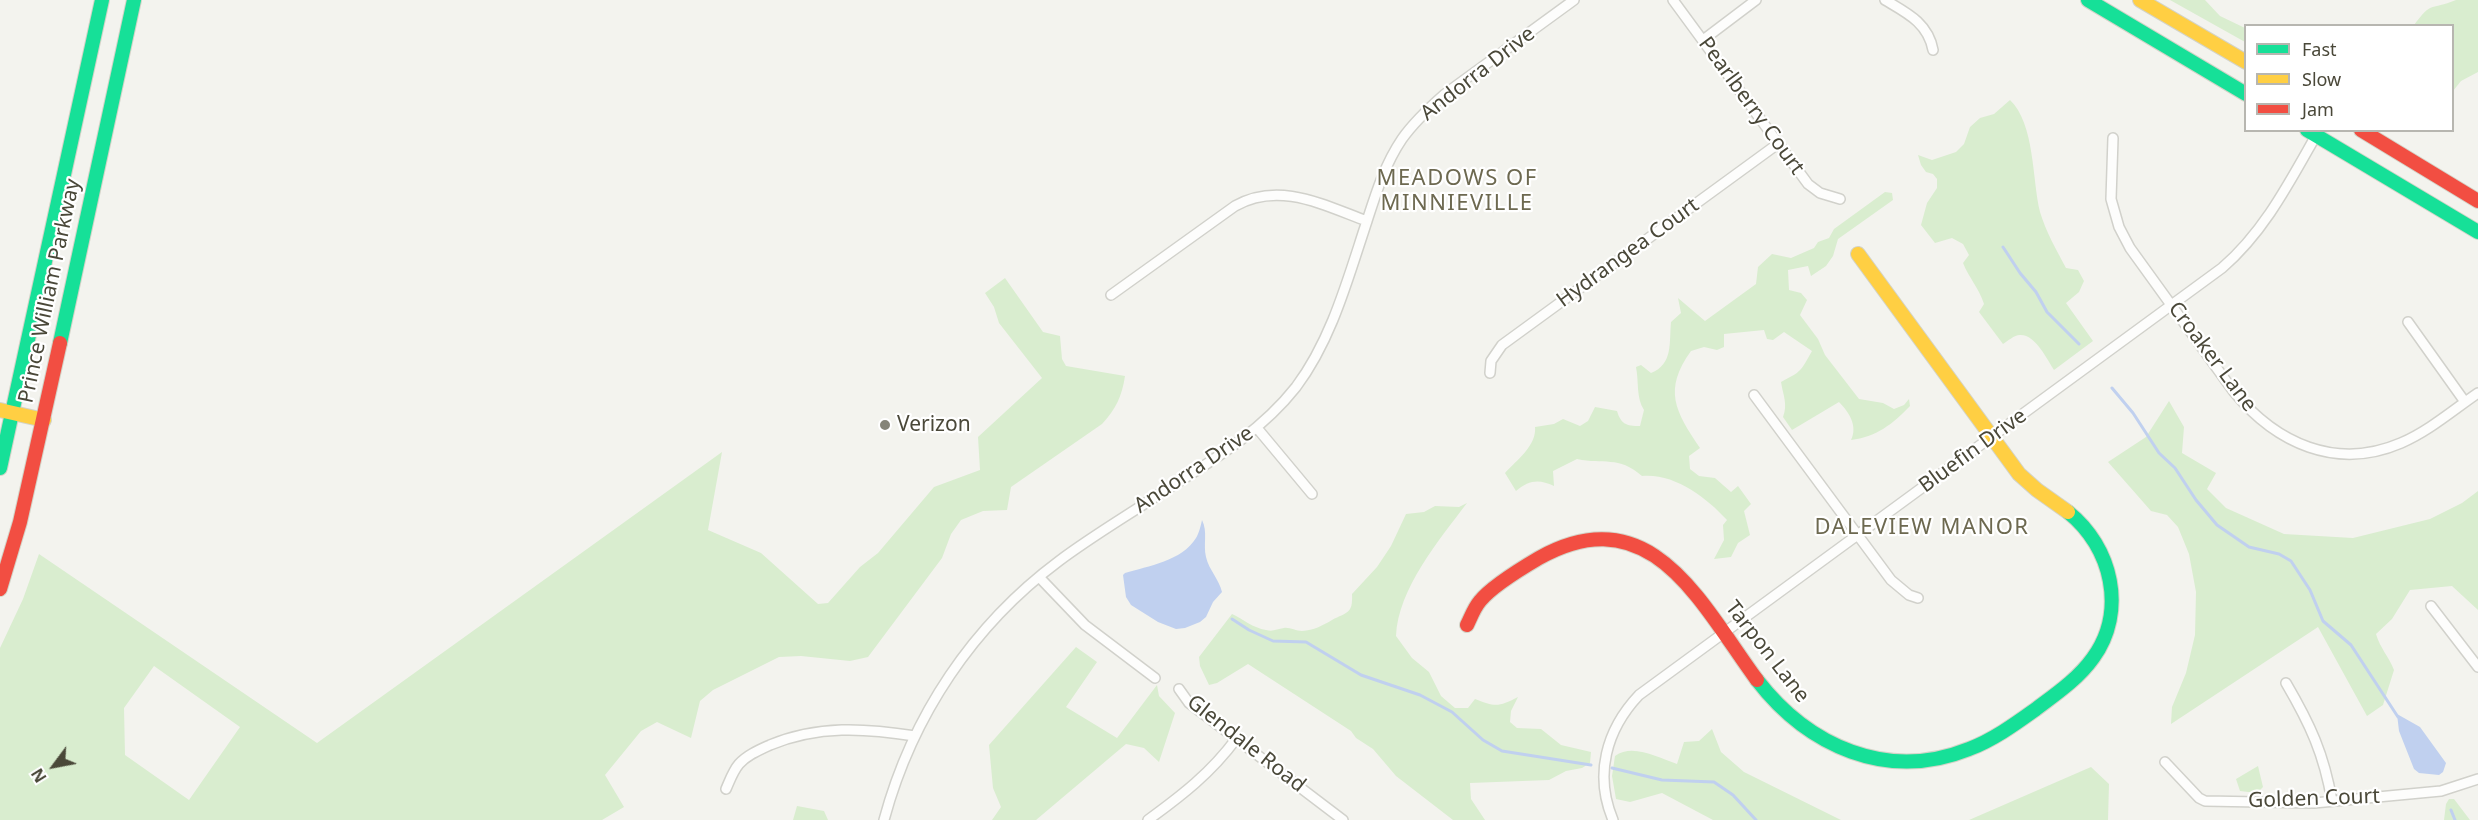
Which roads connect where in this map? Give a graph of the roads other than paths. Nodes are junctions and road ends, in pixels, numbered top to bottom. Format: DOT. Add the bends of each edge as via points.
graph roads {
  1 [pos="102,0"];
  2 [pos="134,0"];
  3 [pos="1574,0"];
  4 [pos="1672,0"];
  5 [pos="1756,0"];
  6 [pos="1886,0"];
  7 [pos="2088,0"];
  8 [pos="2140,0"];
  9 [pos="1703,39"];
  10 [pos="1933,50"];
  11 [pos="2244,61"];
  12 [pos="2244,93"];
  13 [pos="2314,132"];
  14 [pos="2364,132"];
  15 [pos="2113,138"];
  16 [pos="1779,143"];
  17 [pos="1840,199"];
  18 [pos="2478,201"];
  19 [pos="1367,220"];
  20 [pos="2478,232"];
  21 [pos="1858,254"];
  22 [pos="1112,295"];
  23 [pos="2172,305"];
  24 [pos="2408,322"];
  25 [pos="1490,372"];
  26 [pos="2478,393"];
  27 [pos="1754,395"];
  28 [pos="2464,402"];
  29 [pos="6,412"];
  30 [pos="44,420"];
  31 [pos="1257,428"];
  32 [pos="1991,437"];
  33 [pos="0,468"];
  34 [pos="1312,494"];
  35 [pos="1858,535"];
  36 [pos="1039,577"];
  37 [pos="0,589"];
  38 [pos="1918,598"];
  39 [pos="2431,606"];
  40 [pos="1467,625"];
  41 [pos="1724,633"];
  42 [pos="2478,667"];
  43 [pos="1155,678"];
  44 [pos="2286,683"];
  45 [pos="1179,689"];
  46 [pos="915,736"];
  47 [pos="1236,739"];
  48 [pos="2165,762"];
  49 [pos="2478,779"];
  50 [pos="726,789"];
  51 [pos="2332,801"];
  52 [pos="884,820"];
  53 [pos="1148,820"];
  54 [pos="1343,820"];
  55 [pos="1613,820"];
  1 -- 29 [label="main road, Prince William Parkway"];
  2 -- 30 [label="main road, Prince William Parkway"];
  3 -- 19 [label="street, Andorra Drive" via="1445,94 1413,125 1394,152"];
  4 -- 9 [label="street, Pearlberry Court"];
  5 -- 9 [label="street"];
  6 -- 10 [label="street" via="1922,25"];
  7 -- 12 [label="main road"];
  8 -- 11 [label="main road"];
  9 -- 16 [label="street, Pearlberry Court"];
  13 -- 20 [label="main road"];
  13 -- 23 [label="street, Bluefin Drive" via="2253,239"];
  14 -- 18 [label="main road"];
  15 -- 23 [label="street, Croaker Lane" via="2110,187 2115,214 2130,248"];
  16 -- 17 [label="street, Pearlberry Court" via="1813,188"];
  16 -- 25 [label="street, Hydrangea Court" via="1502,345 1491,361"];
  19 -- 22 [label="street" via="1286,194 1257,196 1235,206"];
  19 -- 31 [label="street, Andorra Drive" via="1317,354 1295,388"];
  21 -- 32 [label="main road, Tarpon Lane"];
  23 -- 28 [label="street, Croaker Lane" via="2255,415 2281,435 2315,450 2348,454 2388,448 2418,435"];
  23 -- 32 [label="street, Bluefin Drive"];
  24 -- 28 [label="street"];
  26 -- 28 [label="street, Croaker Lane"];
  27 -- 35 [label="street"];
  29 -- 30 [label="main road"];
  29 -- 33 [label="main road, Prince William Parkway"];
  30 -- 37 [label="main road, Prince William Parkway"];
  31 -- 34 [label="street"];
  31 -- 36 [label="street, Andorra Drive"];
  32 -- 35 [label="street, Bluefin Drive"];
  32 -- 41 [label="main road, Tarpon Lane" via="2032,488 2069,512 2085,528 2102,555 2112,603 2106,636 2089,664 2017,723 1966,751 1927,759 1868,758 1831,745 1795,722 1770,696"];
  35 -- 38 [label="street" via="1891,580"];
  35 -- 41 [label="street, Bluefin Drive"];
  36 -- 43 [label="street" via="1085,625"];
  36 -- 46 [label="street, Andorra Drive" via="975,641 935,698"];
  39 -- 42 [label="street"];
  40 -- 41 [label="main road, Tarpon Lane" via="1482,598 1538,558 1563,544 1598,538 1629,542 1658,556 1685,581"];
  41 -- 55 [label="street, Bluefin Drive" via="1639,695 1622,715 1607,746 1604,766 1605,791"];
  44 -- 51 [label="street" via="2323,755"];
  45 -- 47 [label="street, Glendale Road" via="1189,703"];
  46 -- 50 [label="street" via="851,729 786,738 740,763"];
  46 -- 52 [label="street, Andorra Drive"];
  47 -- 53 [label="street" via="1199,782"];
  47 -- 54 [label="street, Glendale Road"];
  48 -- 51 [label="street, Golden Court" via="2205,801"];
  49 -- 51 [label="street, Golden Court" via="2441,791"];
}
